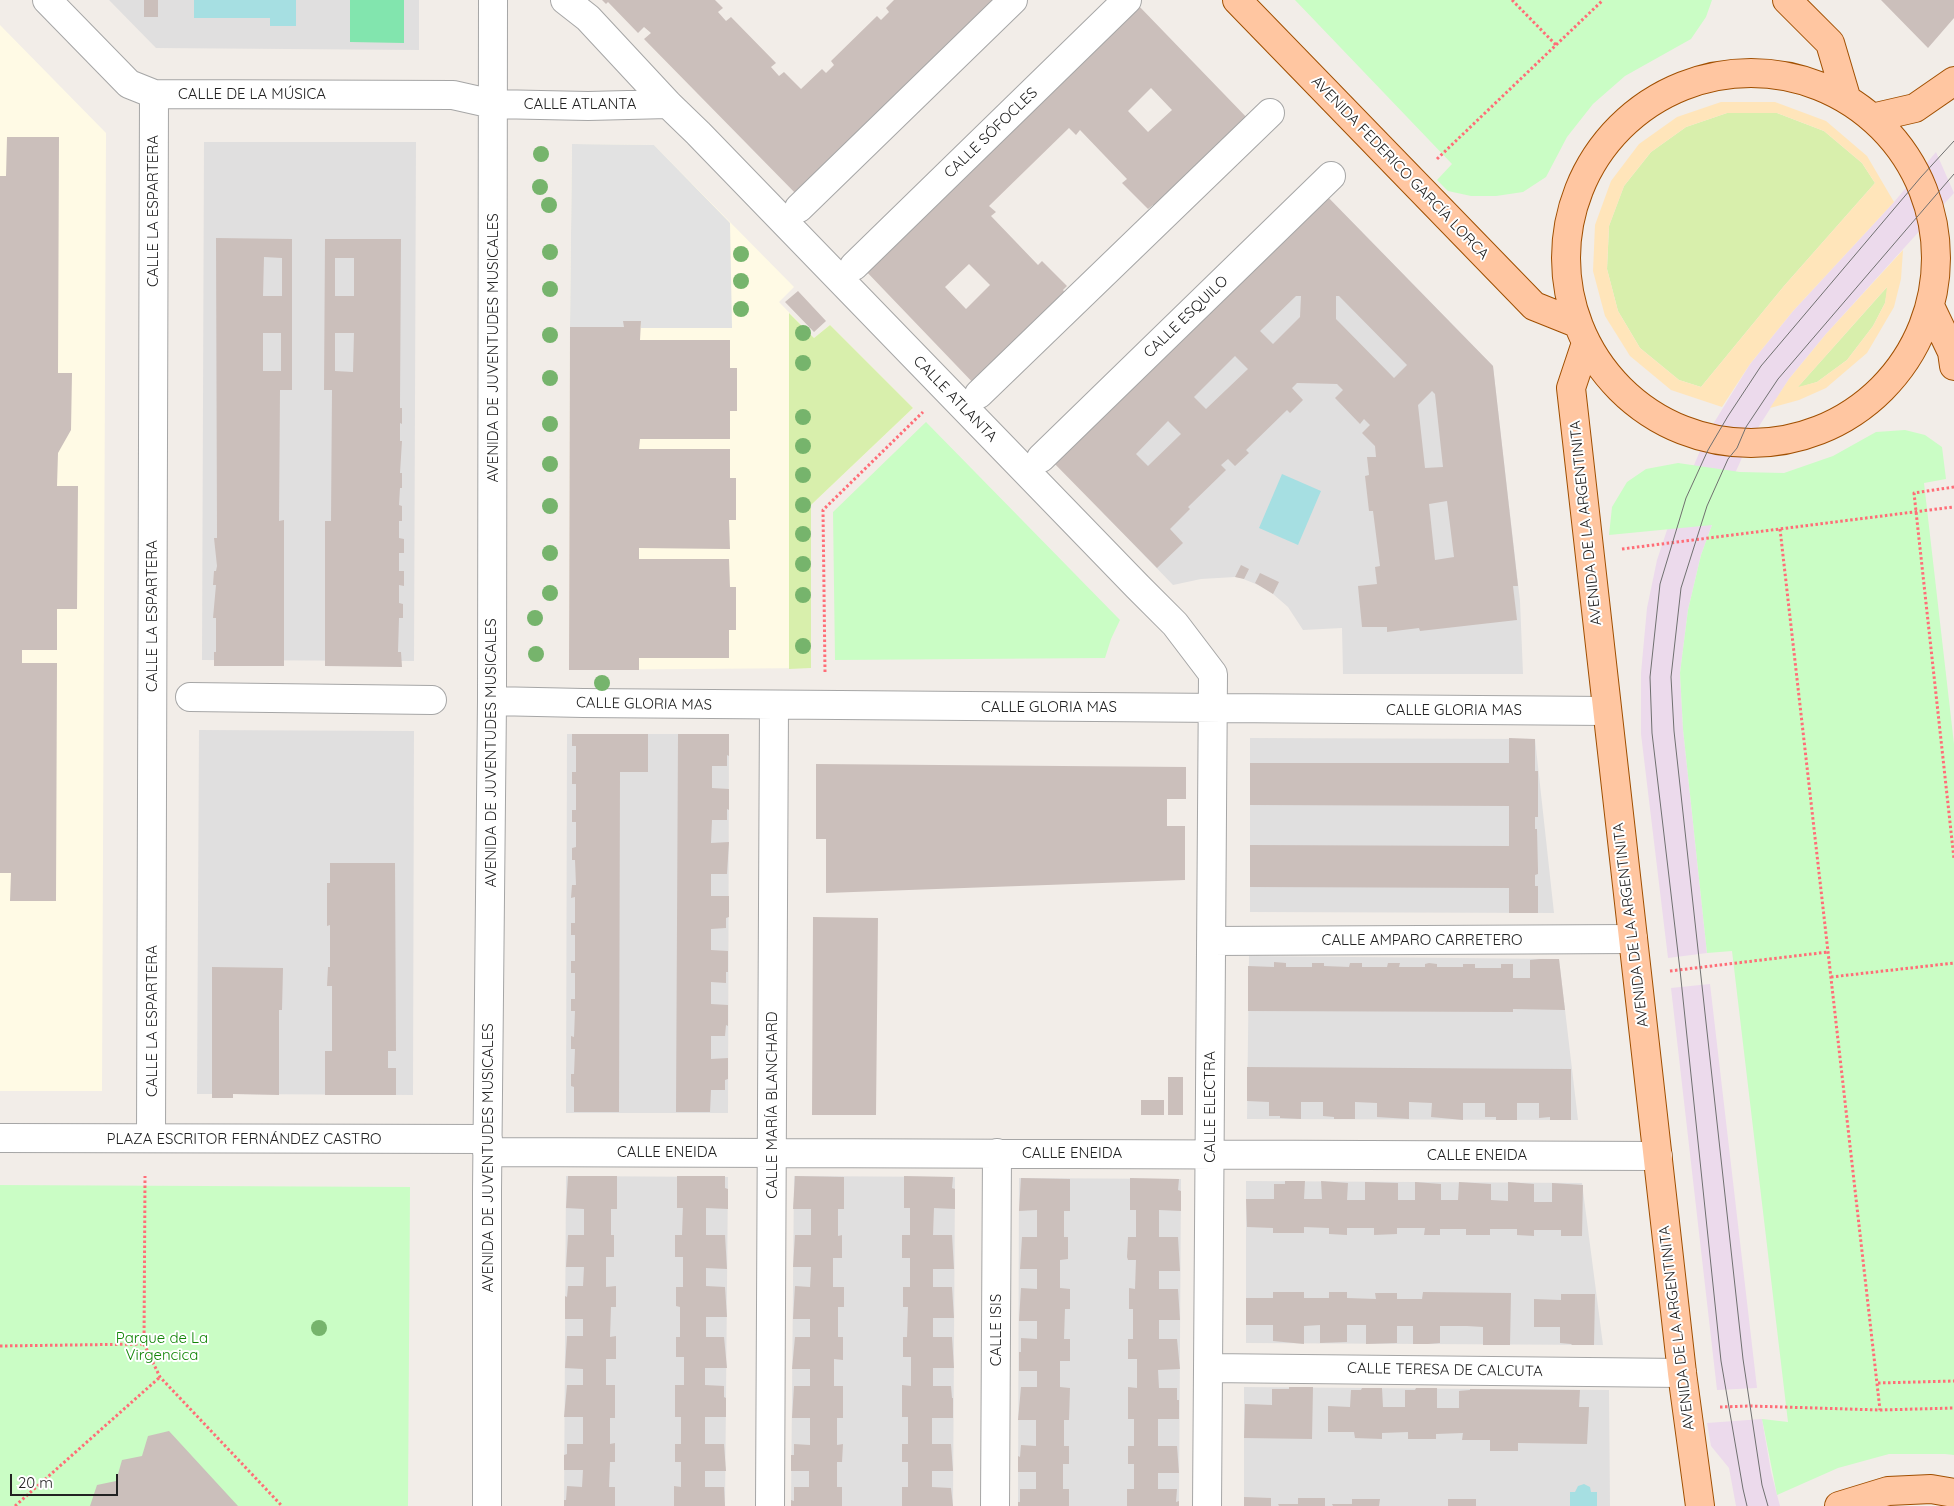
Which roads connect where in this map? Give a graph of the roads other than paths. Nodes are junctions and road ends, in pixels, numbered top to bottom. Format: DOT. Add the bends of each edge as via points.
graph roads {
  1 [pos="47,0"];
  2 [pos="494,0"];
  3 [pos="565,0"];
  4 [pos="1013,0"];
  5 [pos="1127,0"];
  6 [pos="1237,0"];
  7 [pos="1787,0"];
  8 [pos="1954,80"];
  9 [pos="154,94"];
  10 [pos="1846,97"];
  11 [pos="493,104"];
  12 [pos="668,104"];
  13 [pos="1270,113"];
  14 [pos="1876,118"];
  15 [pos="1331,176"];
  16 [pos="799,208"];
  17 [pos="1946,233"];
  18 [pos="854,266"];
  19 [pos="1930,306"];
  20 [pos="1574,322"];
  21 [pos="1585,346"];
  22 [pos="1954,366"];
  23 [pos="979,394"];
  24 [pos="1041,458"];
  25 [pos="190,698"];
  26 [pos="432,700"];
  27 [pos="492,701"];
  28 [pos="774,705"];
  29 [pos="1213,708"];
  30 [pos="1606,711"];
  31 [pos="1633,939"];
  32 [pos="1211,941"];
  33 [pos="0,1138"];
  34 [pos="151,1138"];
  35 [pos="487,1146"];
  36 [pos="772,1152"];
  37 [pos="997,1153"];
  38 [pos="1209,1154"];
  39 [pos="1658,1156"];
  40 [pos="1208,1368"];
  41 [pos="1682,1373"];
  42 [pos="1954,1493"];
  43 [pos="1696,1502"];
  44 [pos="487,1506"];
  45 [pos="770,1506"];
  46 [pos="995,1506"];
  47 [pos="1207,1506"];
  48 [pos="1839,1506"];
  1 -- 9 [label="street, CALLE DE LA MÚSICA" via="129,84"];
  2 -- 11 [label="street, AVENIDA DE JUVENTUDES MUSICALES"];
  3 -- 12 [label="street, CALLE ATLANTA" via="588,18"];
  4 -- 16 [label="street"];
  5 -- 18 [label="street, CALLE SÓFOCLES"];
  6 -- 20 [label="main road, AVENIDA FEDERICO GARCÍA LORCA" via="1534,306"];
  7 -- 10 [label="main road" via="1830,43"];
  8 -- 14 [label="main road" via="1915,108"];
  9 -- 11 [label="street, CALLE DE LA MÚSICA" via="452,95"];
  9 -- 34 [label="street, CALLE LA ESPARTERA"];
  10 -- 14 [label="main road"];
  10 -- 20 [label="main road" via="1785,75 1720,74 1658,97 1608,138 1575,194 1563,258"];
  11 -- 12 [label="street, CALLE ATLANTA"];
  11 -- 27 [label="street, AVENIDA DE JUVENTUDES MUSICALES"];
  12 -- 29 [label="street, CALLE ATLANTA" via="1176,624 1213,674"];
  13 -- 23 [label="street"];
  14 -- 17 [label="main road" via="1921,177"];
  15 -- 24 [label="street, CALLE ESQUILO"];
  17 -- 19 [label="main road"];
  19 -- 21 [label="main road" via="1916,344 1890,383 1846,418 1792,438 1736,442 1712,439 1668,424 1630,399 1598,366"];
  19 -- 22 [label="main road" via="1952,352"];
  20 -- 21 [label="main road"];
  21 -- 30 [label="main road, AVENIDA DE LA ARGENTINITA" via="1571,388"];
  25 -- 26 [label="street"];
  27 -- 28 [label="street, CALLE GLORIA MAS"];
  27 -- 35 [label="street, AVENIDA DE JUVENTUDES MUSICALES"];
  28 -- 29 [label="street, CALLE GLORIA MAS"];
  28 -- 36 [label="street, CALLE MARÍA BLANCHARD"];
  29 -- 30 [label="street, CALLE GLORIA MAS"];
  29 -- 32 [label="street, CALLE ELECTRA"];
  30 -- 31 [label="main road, AVENIDA DE LA ARGENTINITA"];
  31 -- 32 [label="street, CALLE AMPARO CARRETERO"];
  31 -- 39 [label="main road, AVENIDA DE LA ARGENTINITA"];
  32 -- 38 [label="street, CALLE ELECTRA"];
  33 -- 34 [label="street, PLAZA ESCRITOR FERNÁNDEZ CASTRO"];
  34 -- 35 [label="street, PLAZA ESCRITOR FERNÁNDEZ CASTRO"];
  35 -- 36 [label="street, CALLE ENEIDA"];
  35 -- 44 [label="street, AVENIDA DE JUVENTUDES MUSICALES"];
  36 -- 37 [label="street, CALLE ENEIDA"];
  36 -- 45 [label="street, CALLE MARÍA BLANCHARD"];
  37 -- 38 [label="street, CALLE ENEIDA"];
  37 -- 46 [label="street, CALLE ISIS"];
  38 -- 39 [label="street, CALLE ENEIDA"];
  38 -- 40 [label="street, CALLE ELECTRA"];
  39 -- 41 [label="main road, AVENIDA DE LA ARGENTINITA"];
  40 -- 41 [label="street, CALLE TERESA DE CALCUTA"];
  40 -- 47 [label="street, CALLE ELECTRA"];
  41 -- 43 [label="main road, AVENIDA DE LA ARGENTINITA"];
  42 -- 48 [label="main road" via="1931,1489 1888,1491"];
}
